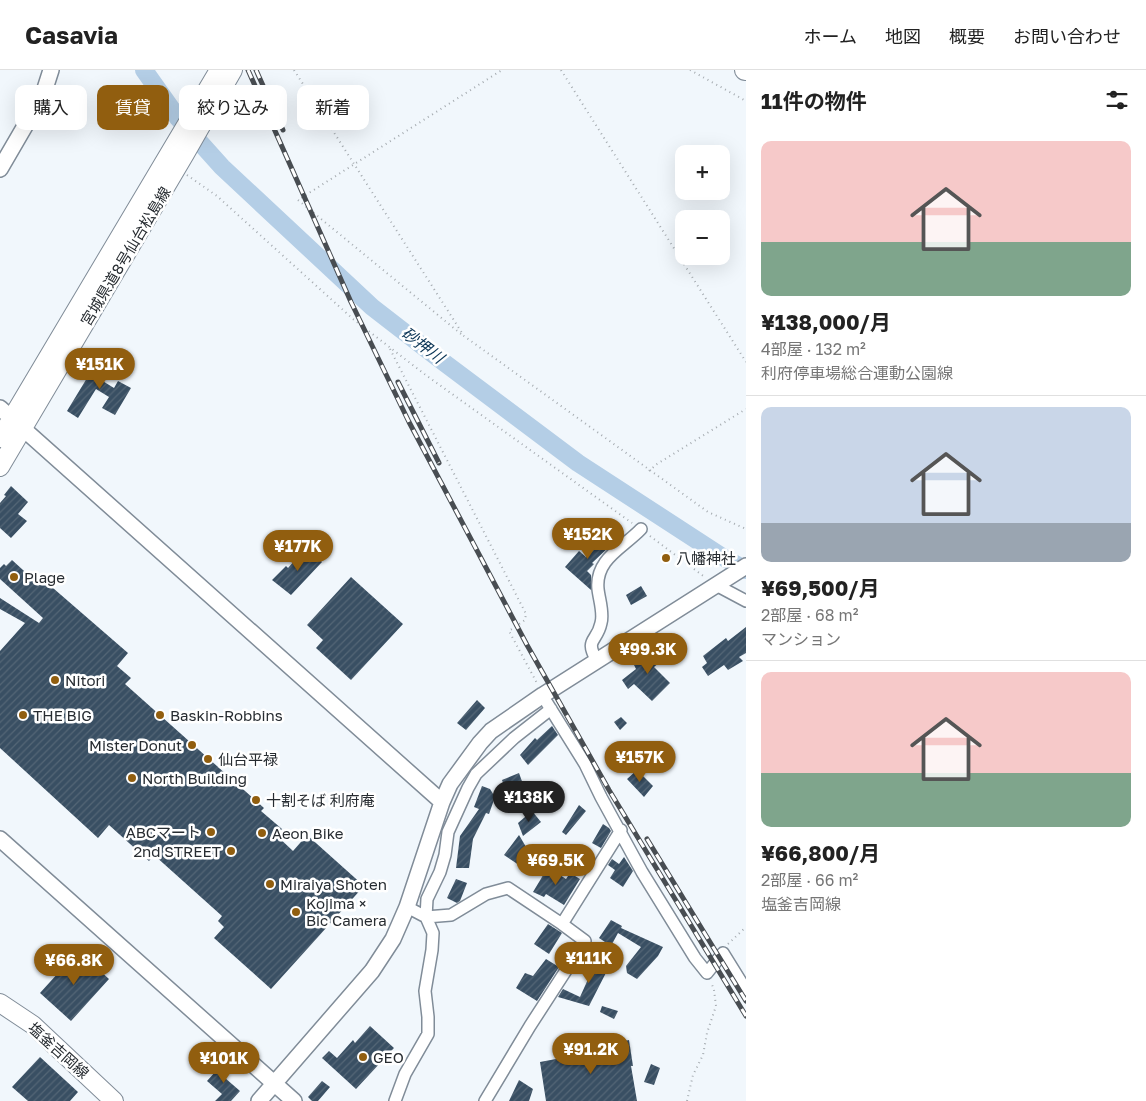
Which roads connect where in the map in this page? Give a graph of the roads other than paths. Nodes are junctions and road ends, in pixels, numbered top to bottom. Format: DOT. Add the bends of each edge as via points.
graph roads {
  1 [pos="51,70"];
  2 [pos="219,70"];
  3 [pos="233,70"];
  4 [pos="213,85"];
  5 [pos="220,85"];
  6 [pos="192,130"];
  7 [pos="179,155"];
  8 [pos="0,169"];
  9 [pos="11,418"];
  10 [pos="0,438"];
  11 [pos="0,467"];
  12 [pos="641,529"];
  13 [pos="746,566"];
  14 [pos="721,582"];
  15 [pos="746,601"];
  16 [pos="597,661"];
  17 [pos="543,695"];
  18 [pos="551,709"];
  19 [pos="442,802"];
  20 [pos="620,830"];
  21 [pos="0,839"];
  22 [pos="407,906"];
  23 [pos="426,917"];
  24 [pos="562,924"];
  25 [pos="746,990"];
  26 [pos="0,1003"];
  27 [pos="275,1083"];
  28 [pos="114,1101"];
  29 [pos="259,1101"];
  30 [pos="294,1101"];
  31 [pos="395,1101"];
  32 [pos="485,1101"];
  1 -- 8 [label="street" via="36,109"];
  2 -- 4 [label="main road, 宮城県道8号仙台松島線"];
  3 -- 5 [label="main road, 宮城県道8号仙台松島線"];
  6 -- 7 [label="main road, 宮城県道8号仙台松島線"];
  7 -- 9 [label="main road, 宮城県道8号仙台松島線"];
  7 -- 9 [label="main road, 宮城県道8号仙台松島線"];
  9 -- 10 [label="main road, 宮城県道8号仙台松島線"];
  9 -- 11 [label="main road, 宮城県道8号仙台松島線"];
  9 -- 19 [label="street"];
  12 -- 16 [label="street" via="606,560 598,577 602,621 590,650"];
  13 -- 14 [label="street"];
  14 -- 15 [label="street"];
  14 -- 16 [label="street"];
  16 -- 17 [label="street"];
  17 -- 18 [label="street"];
  17 -- 19 [label="street" via="498,726 480,743 450,784"];
  18 -- 20 [label="street"];
  18 -- 23 [label="street" via="476,774 448,832 445,855 428,899"];
  19 -- 22 [label="street"];
  20 -- 24 [label="street"];
  20 -- 25 [label="street" via="695,958 707,973 723,953"];
  21 -- 27 [label="street"];
  22 -- 23 [label="street"];
  22 -- 27 [label="street" via="393,939 372,971"];
  23 -- 24 [label="street" via="451,915 486,894 508,888"];
  23 -- 31 [label="street" via="433,933 425,990 428,1034 405,1074"];
  24 -- 32 [label="street" via="585,942"];
  26 -- 28 [label="main road, 塩釜吉岡線" via="33,1025"];
  27 -- 29 [label="street"];
  27 -- 30 [label="street"];
}
